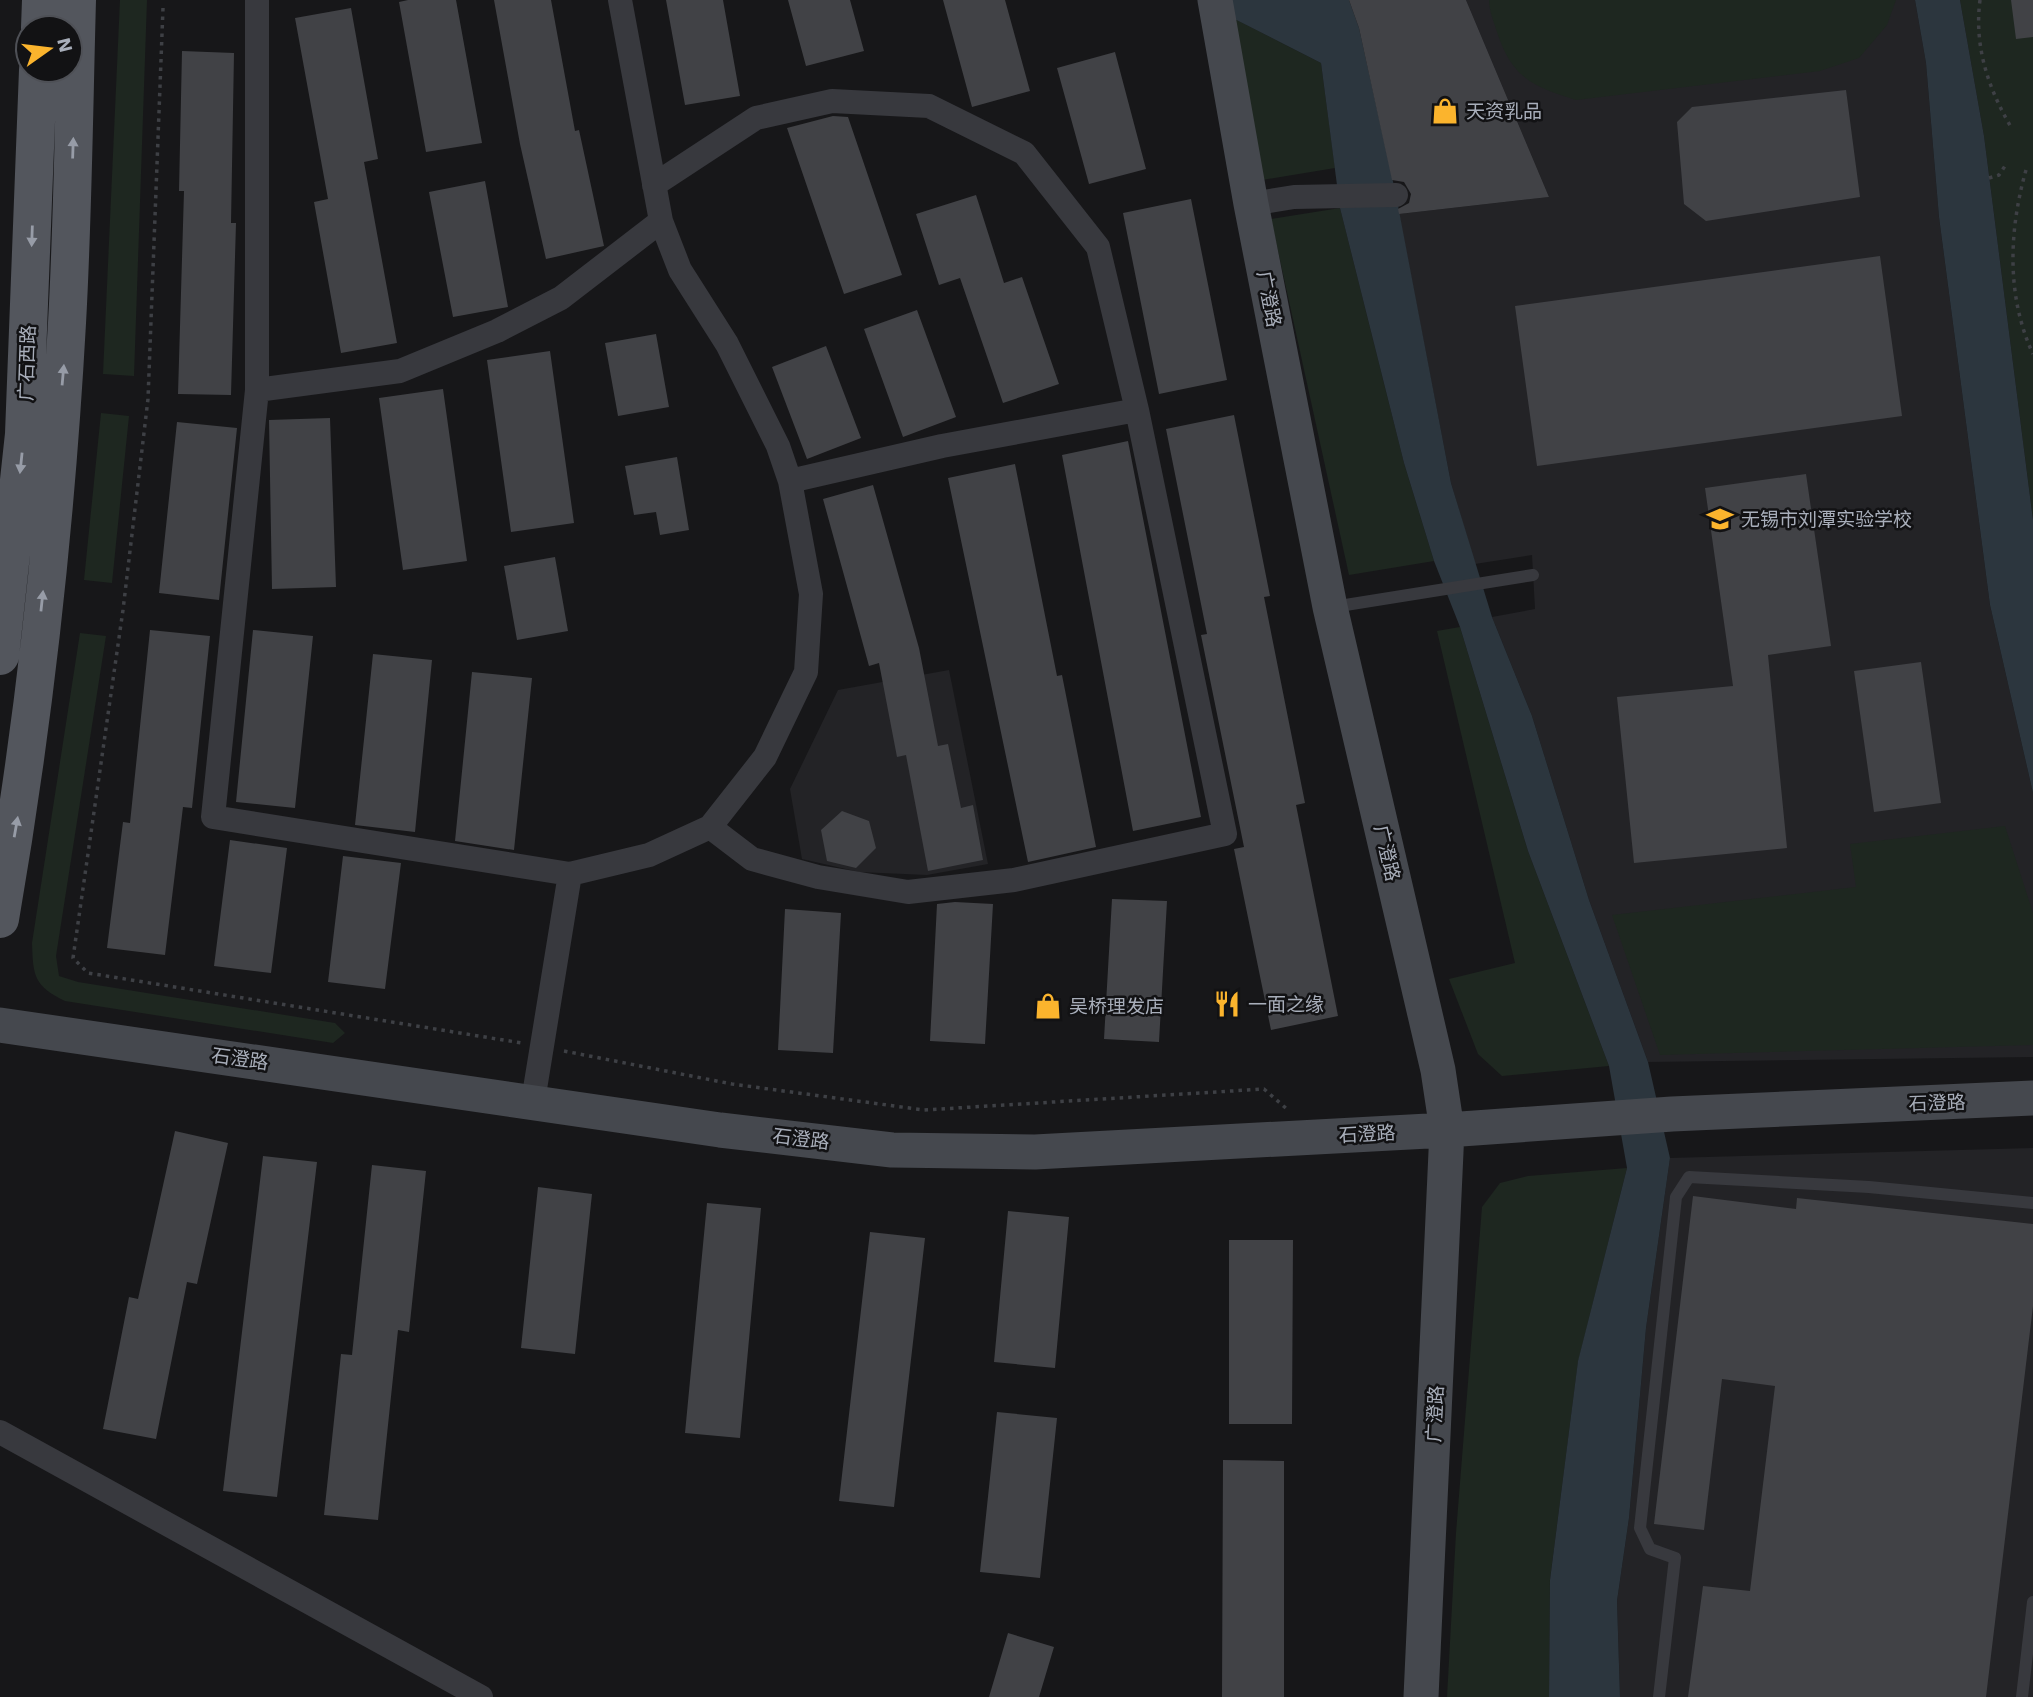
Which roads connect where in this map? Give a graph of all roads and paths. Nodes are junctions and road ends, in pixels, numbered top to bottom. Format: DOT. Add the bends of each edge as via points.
graph roads {
  1 [pos="257,0"];
  2 [pos="620,0"];
  3 [pos="1980,0"];
  4 [pos="55,7"];
  5 [pos="163,8"];
  6 [pos="1216,10"];
  7 [pos="37,84"];
  8 [pos="2011,127"];
  9 [pos="2007,163"];
  10 [pos="2026,170"];
  11 [pos="1989,178"];
  12 [pos="654,185"];
  13 [pos="1396,195"];
  14 [pos="1251,204"];
  15 [pos="661,220"];
  16 [pos="2033,354"];
  17 [pos="257,390"];
  18 [pos="1137,410"];
  19 [pos="790,481"];
  20 [pos="1533,575"];
  21 [pos="1330,607"];
  22 [pos="0,656"];
  23 [pos="710,827"];
  24 [pos="570,874"];
  25 [pos="0,919"];
  26 [pos="0,1025"];
  27 [pos="542,1047"];
  28 [pos="2033,1098"];
  29 [pos="533,1101"];
  30 [pos="1300,1109"];
  31 [pos="1447,1130"];
  32 [pos="2033,1203"];
  33 [pos="0,1432"];
  34 [pos="2033,1602"];
  35 [pos="481,1697"];
  36 [pos="1421,1697"];
  37 [pos="1659,1697"];
  38 [pos="2022,1697"];
  1 -- 17 [label="street"];
  2 -- 12 [label="street"];
  3 -- 8 [label="path" via="1979,32 1987,80"];
  25 -- 4 [label="main road, one-way" via="21,798 67,324"];
  5 -- 27 [label="path" via="148,399 73,958 88,973"];
  6 -- 14 [label="street, 广澄路"];
  7 -- 22 [label="main road, 广石西路, one-way" via="24,434"];
  9 -- 11 [label="path" via="1999,175"];
  10 -- 16 [label="path" via="2012,247 2021,321"];
  12 -- 15 [label="street"];
  12 -- 18 [label="street" via="756,118 832,101 929,106 1024,153 1098,247"];
  13 -- 14 [label="street" via="1294,197"];
  14 -- 21 [label="street, 广澄路"];
  15 -- 17 [label="street" via="561,298 497,331 400,371"];
  15 -- 19 [label="street" via="680,270 727,344 773,435"];
  17 -- 24 [label="street" via="213,817"];
  18 -- 19 [label="street" via="942,446"];
  18 -- 23 [label="street" via="1225,834 1014,880 908,892 818,877 752,859"];
  19 -- 23 [label="street" via="811,594 806,672 765,757"];
  20 -- 21 [label="lane"];
  21 -- 31 [label="street, 广澄路" via="1438,1070"];
  23 -- 24 [label="street" via="649,855"];
  24 -- 27 [label="street"];
  26 -- 29 [label="street, 石澄路"];
  27 -- 29 [label="street"];
  27 -- 30 [label="path" via="732,1084 924,1110 1264,1089 1287,1110"];
  28 -- 31 [label="street, 石澄路" via="1672,1114"];
  29 -- 31 [label="street, 石澄路" via="892,1150 1035,1152"];
  31 -- 36 [label="street, 广澄路"];
  32 -- 37 [label="lane" via="1869,1187 1689,1177 1676,1197 1640,1528 1650,1549 1675,1558"];
  33 -- 35 [label="street"];
  34 -- 38 [label="lane"];
}
